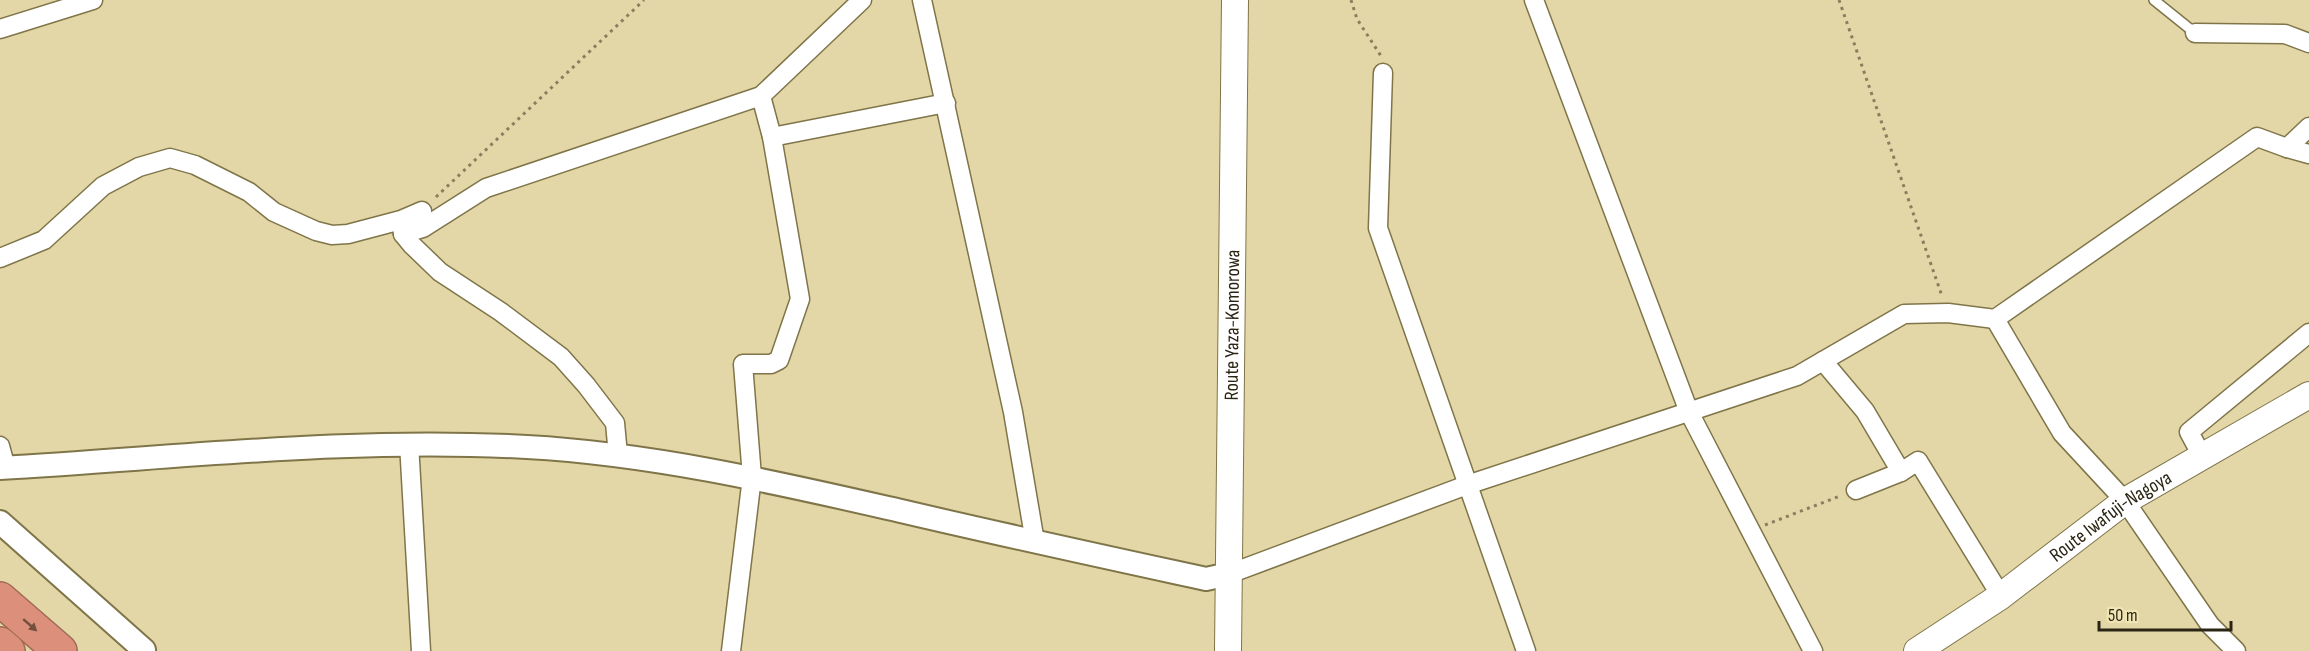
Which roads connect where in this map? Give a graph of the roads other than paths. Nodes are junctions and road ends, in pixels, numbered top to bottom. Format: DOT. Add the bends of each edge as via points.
graph roads {
  1 [pos="93,0"];
  2 [pos="862,0"];
  3 [pos="922,0"];
  4 [pos="1235,0"];
  5 [pos="1534,0"];
  6 [pos="2154,0"];
  7 [pos="0,29"];
  8 [pos="2195,33"];
  9 [pos="2309,43"];
  10 [pos="1383,73"];
  11 [pos="761,96"];
  12 [pos="946,104"];
  13 [pos="2309,127"];
  14 [pos="772,137"];
  15 [pos="2287,148"];
  16 [pos="2309,154"];
  17 [pos="422,211"];
  18 [pos="402,227"];
  19 [pos="0,258"];
  20 [pos="1995,319"];
  21 [pos="2309,333"];
  22 [pos="1823,361"];
  23 [pos="2309,394"];
  24 [pos="1689,412"];
  25 [pos="409,443"];
  26 [pos="0,446"];
  27 [pos="618,455"];
  28 [pos="2202,456"];
  29 [pos="3,468"];
  30 [pos="1901,472"];
  31 [pos="752,477"];
  32 [pos="1467,484"];
  33 [pos="1856,490"];
  34 [pos="2125,501"];
  35 [pos="0,522"];
  36 [pos="1035,542"];
  37 [pos="1229,574"];
  38 [pos="2001,597"];
  39 [pos="0,599"];
  40 [pos="0,644"];
  41 [pos="8,651"];
  42 [pos="60,651"];
  43 [pos="144,651"];
  44 [pos="421,651"];
  45 [pos="731,651"];
  46 [pos="1228,651"];
  47 [pos="1526,651"];
  48 [pos="1813,651"];
  49 [pos="1919,651"];
  50 [pos="2235,651"];
  1 -- 7 [label="street"];
  2 -- 11 [label="street"];
  3 -- 12 [label="street"];
  4 -- 37 [label="main road, Route Yaza-Komorowa"];
  5 -- 24 [label="street"];
  6 -- 8 [label="lane"];
  8 -- 9 [label="street" via="2285,34"];
  10 -- 32 [label="street" via="1378,228"];
  11 -- 14 [label="street"];
  11 -- 18 [label="street" via="486,188 423,228"];
  12 -- 14 [label="street"];
  12 -- 36 [label="street" via="1013,412"];
  13 -- 15 [label="street"];
  14 -- 31 [label="street" via="800,299 779,360 771,364 743,364"];
  15 -- 16 [label="street"];
  15 -- 20 [label="street" via="2257,136"];
  17 -- 18 [label="street"];
  18 -- 19 [label="street" via="332,235 316,231 274,212 249,192 195,165 170,158 139,167 103,186 44,240"];
  18 -- 27 [label="street" via="412,245 440,273 561,357 615,423"];
  20 -- 22 [label="street" via="1948,313 1904,314"];
  20 -- 34 [label="street" via="2062,433"];
  21 -- 28 [label="street" via="2189,432"];
  22 -- 24 [label="street" via="1797,376"];
  22 -- 30 [label="street" via="1865,411"];
  23 -- 28 [label="main road, Route Iwafuji-Nagoya"];
  24 -- 32 [label="street"];
  24 -- 48 [label="street"];
  25 -- 27 [label="street"];
  25 -- 29 [label="street"];
  25 -- 44 [label="street"];
  26 -- 29 [label="street"];
  27 -- 31 [label="street"];
  28 -- 34 [label="main road, Route Iwafuji-Nagoya"];
  30 -- 33 [label="street"];
  30 -- 38 [label="street" via="1918,461"];
  31 -- 36 [label="street"];
  31 -- 45 [label="street"];
  32 -- 37 [label="street"];
  32 -- 47 [label="street"];
  34 -- 38 [label="main road, Route Iwafuji-Nagoya"];
  34 -- 50 [label="street" via="2210,625"];
  35 -- 43 [label="street"];
  36 -- 37 [label="street" via="1206,579"];
  37 -- 46 [label="main road, Route Yaza-Komorowa"];
  38 -- 49 [label="main road, Route Iwafuji-Nagoya"];
  39 -- 42 [label="highway, one-way"];
  40 -- 41 [label="highway"];
}
